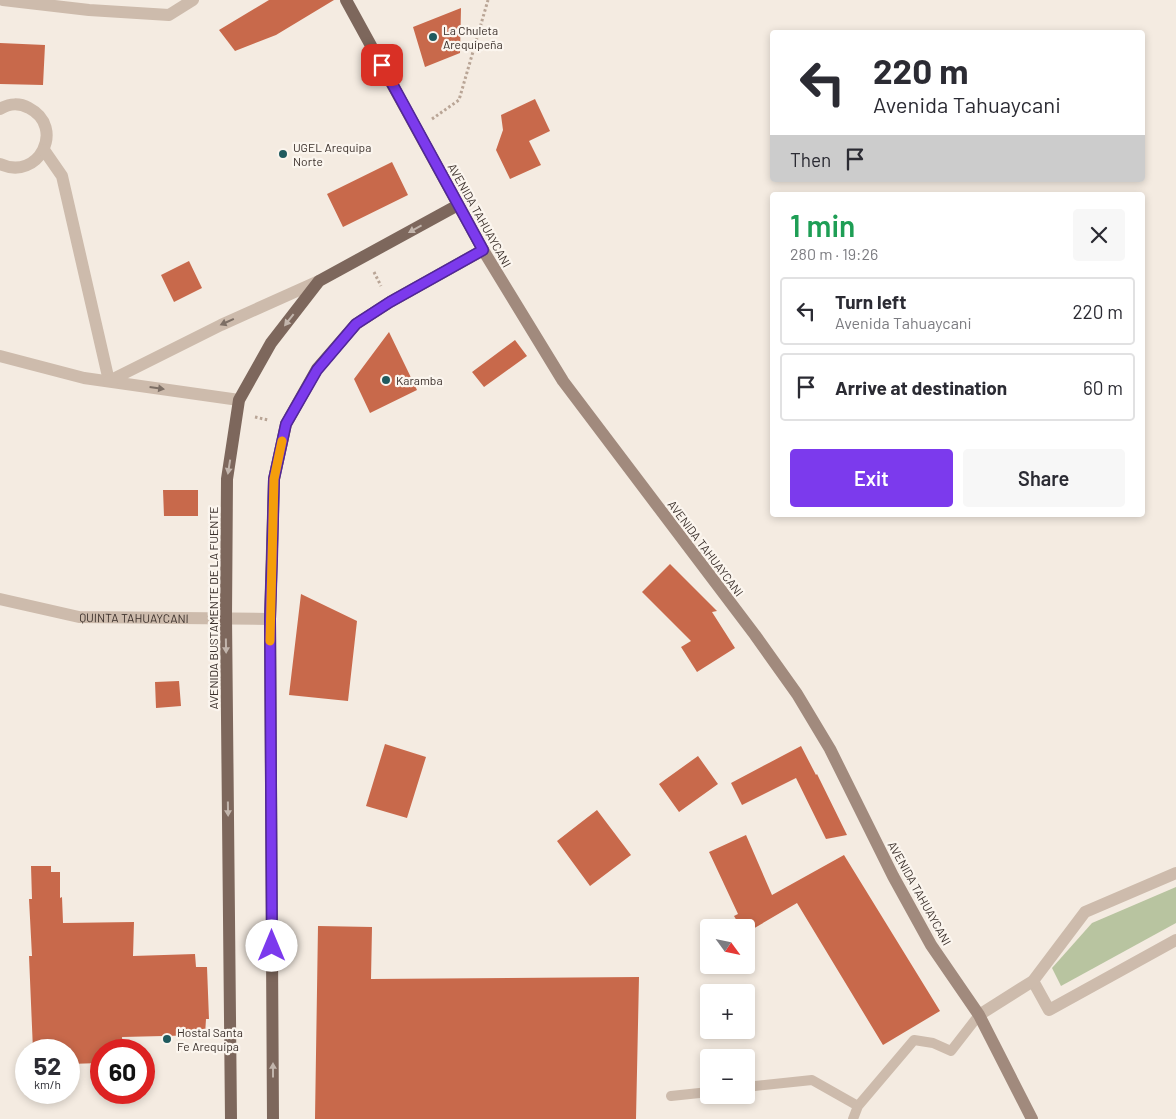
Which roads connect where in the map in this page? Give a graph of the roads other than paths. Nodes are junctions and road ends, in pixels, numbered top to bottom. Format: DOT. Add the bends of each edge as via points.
graph roads {
  1 [pos="3,0"];
  2 [pos="193,0"];
  3 [pos="346,0"];
  4 [pos="1,107"];
  5 [pos="44,150"];
  6 [pos="0,164"];
  7 [pos="458,205"];
  8 [pos="483,250"];
  9 [pos="320,281"];
  10 [pos="0,356"];
  11 [pos="109,381"];
  12 [pos="239,400"];
  13 [pos="0,599"];
  14 [pos="226,617"];
  15 [pos="270,619"];
  16 [pos="1176,873"];
  17 [pos="1176,940"];
  18 [pos="1033,981"];
  19 [pos="979,1015"];
  20 [pos="755,1086"];
  21 [pos="700,1093"];
  22 [pos="671,1096"];
  23 [pos="858,1106"];
  24 [pos="232,1119"];
  25 [pos="273,1119"];
  26 [pos="853,1119"];
  27 [pos="1032,1119"];
  1 -- 2 [label="street" via="168,15"];
  3 -- 7 [label="main road, AVENIDA TAHUAYCANI"];
  4 -- 5 [label="street" via="25,106 42,119 47,139"];
  5 -- 6 [label="street" via="28,165 18,168"];
  5 -- 11 [label="street" via="62,176"];
  7 -- 8 [label="main road, AVENIDA TAHUAYCANI"];
  7 -- 9 [label="main road, AVENIDA BUSTAMENTE DE LA FUENTE, one-way"];
  8 -- 15 [label="main road" via="356,324 317,370 286,424 274,479"];
  8 -- 19 [label="street, AVENIDA TAHUAYCANI" via="563,381 797,694 830,749 931,945"];
  9 -- 11 [label="street, one-way" via="221,325"];
  9 -- 12 [label="main road, AVENIDA BUSTAMENTE DE LA FUENTE, one-way" via="271,343"];
  10 -- 11 [label="street" via="84,378"];
  11 -- 12 [label="street, one-way"];
  12 -- 14 [label="main road, AVENIDA BUSTAMENTE DE LA FUENTE, one-way" via="227,479"];
  13 -- 14 [label="street, QUINTA TAHUAYCANI" via="80,617"];
  14 -- 15 [label="street, QUINTA TAHUAYCANI"];
  14 -- 24 [label="main road, AVENIDA BUSTAMENTE DE LA FUENTE, one-way"];
  25 -- 15 [label="main road, one-way"];
  16 -- 18 [label="street" via="1085,912"];
  17 -- 18 [label="street" via="1049,1010"];
  18 -- 19 [label="street"];
  19 -- 23 [label="lane" via="951,1051 933,1043 914,1040"];
  19 -- 27 [label="street, AVENIDA TAHUAYCANI"];
  20 -- 23 [label="lane" via="812,1080"];
  21 -- 22 [label="lane"];
  23 -- 26 [label="lane"];
}
